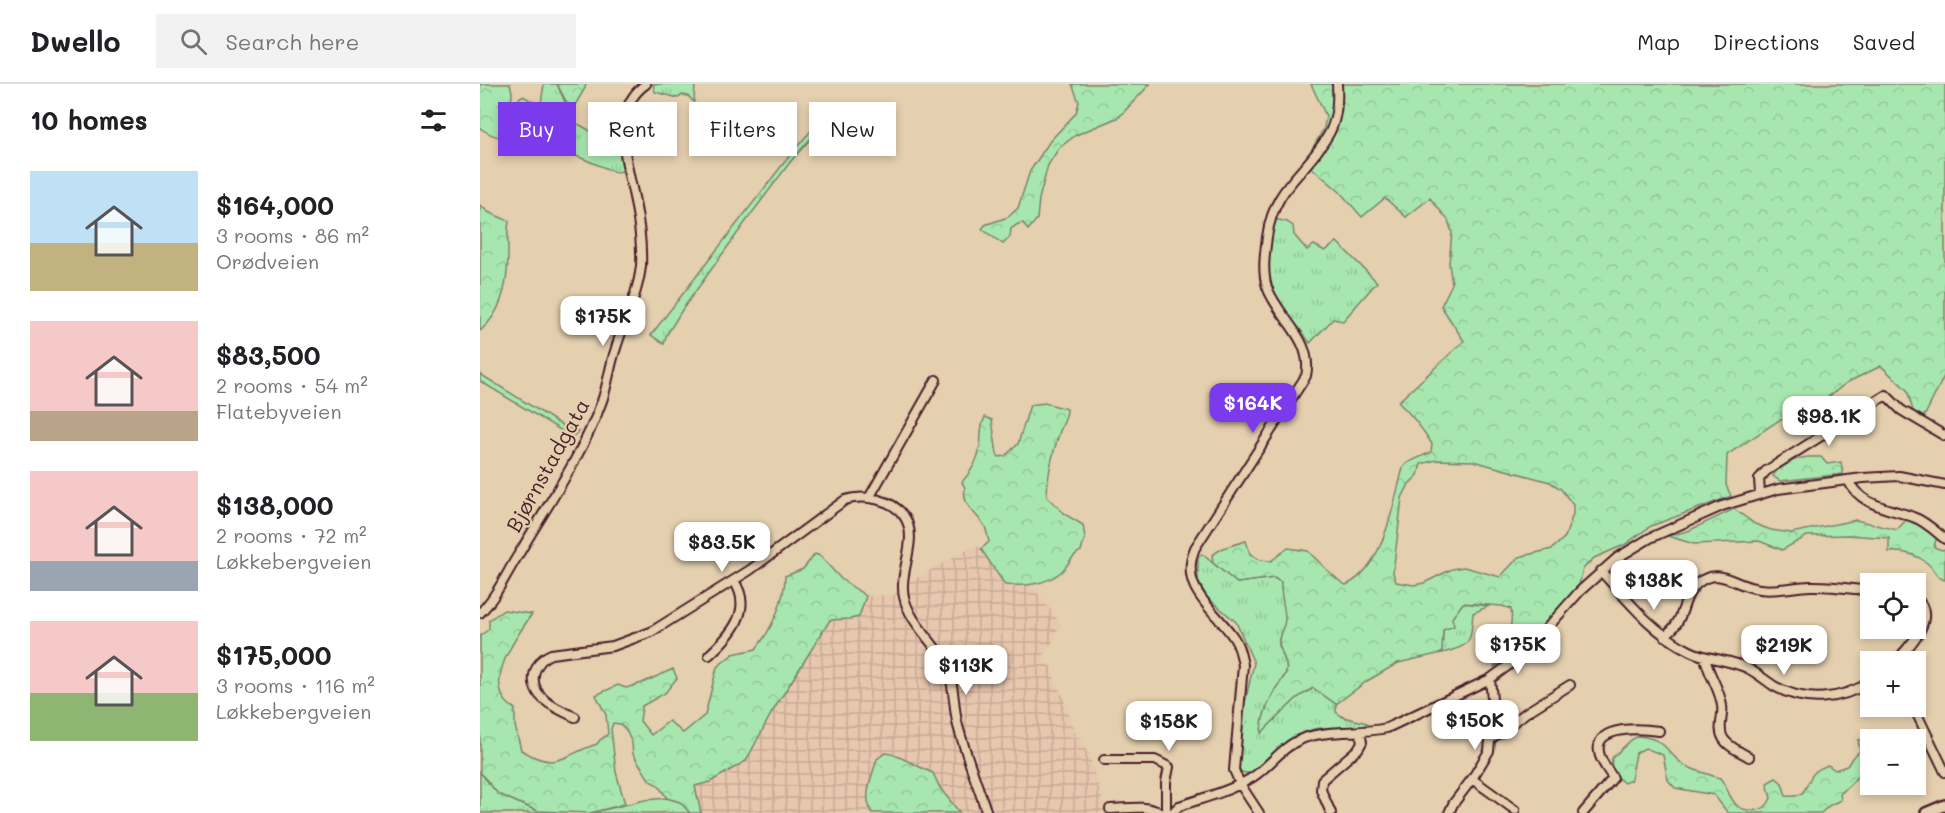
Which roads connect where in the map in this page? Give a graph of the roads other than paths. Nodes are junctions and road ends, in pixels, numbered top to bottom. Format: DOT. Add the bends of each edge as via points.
graph roads {
  1 [pos="646,84"];
  2 [pos="1337,84"];
  3 [pos="936,380"];
  4 [pos="1945,436"];
  5 [pos="1848,480"];
  6 [pos="1945,485"];
  7 [pos="1760,493"];
  8 [pos="869,498"];
  9 [pos="1945,539"];
  10 [pos="1601,571"];
  11 [pos="734,581"];
  12 [pos="1860,590"];
  13 [pos="480,613"];
  14 [pos="1664,636"];
  15 [pos="1914,639"];
  16 [pos="1904,651"];
  17 [pos="709,655"];
  18 [pos="1705,657"];
  19 [pos="1490,679"];
  20 [pos="1570,685"];
  21 [pos="1860,687"];
  22 [pos="575,717"];
  23 [pos="1918,717"];
  24 [pos="1659,731"];
  25 [pos="1360,732"];
  26 [pos="1491,739"];
  27 [pos="1749,758"];
  28 [pos="1104,760"];
  29 [pos="1945,772"];
  30 [pos="1472,779"];
  31 [pos="1240,784"];
  32 [pos="1945,805"];
  33 [pos="1110,809"];
  34 [pos="1515,810"];
  35 [pos="987,813"];
  36 [pos="1160,813"];
  37 [pos="1166,813"];
  38 [pos="1172,813"];
  39 [pos="1259,813"];
  40 [pos="1331,813"];
  41 [pos="1449,813"];
  42 [pos="1582,813"];
  43 [pos="1926,813"];
  1 -- 13 [label="street, Bjørnstadgata" via="630,101 624,133 639,227 640,266 603,399 555,493"];
  2 -- 31 [label="street" via="1335,120 1328,136 1281,194 1272,212 1265,255 1267,285 1303,346 1306,376 1195,548 1191,564 1195,590 1234,639 1244,665 1234,770"];
  3 -- 8 [label="street"];
  4 -- 7 [label="street" via="1901,410 1886,395 1766,471 1759,479"];
  5 -- 6 [label="street" via="1899,477"];
  5 -- 7 [label="street"];
  5 -- 9 [label="street" via="1851,488 1869,502 1915,518"];
  7 -- 10 [label="street" via="1650,538"];
  8 -- 11 [label="street" via="845,500"];
  8 -- 35 [label="street" via="894,507 906,518 910,538 903,575 905,599 947,666 960,731"];
  10 -- 14 [label="street"];
  10 -- 19 [label="street" via="1514,663"];
  11 -- 17 [label="street" via="740,600 738,621"];
  11 -- 22 [label="street" via="637,638 613,646 544,657 535,671 536,689 544,701"];
  12 -- 14 [label="street" via="1822,586 1759,589 1711,576 1693,588 1677,626"];
  14 -- 18 [label="street"];
  15 -- 16 [label="street"];
  18 -- 21 [label="street" via="1748,668 1784,691 1812,697 1845,695"];
  18 -- 27 [label="street" via="1721,700 1722,736"];
  19 -- 25 [label="street" via="1396,724"];
  19 -- 26 [label="street"];
  20 -- 26 [label="street"];
  23 -- 29 [label="street"];
  24 -- 42 [label="street" via="1619,730 1603,739 1599,753 1613,778"];
  25 -- 31 [label="street" via="1303,739 1285,748"];
  25 -- 40 [label="street" via="1362,742 1358,749 1322,780"];
  26 -- 30 [label="street" via="1487,755"];
  28 -- 37 [label="street" via="1155,759 1169,767"];
  30 -- 34 [label="street"];
  30 -- 41 [label="street"];
  31 -- 38 [label="street" via="1179,806"];
  31 -- 39 [label="street"];
  32 -- 43 [label="main road"];
  33 -- 36 [label="street" via="1147,808"];
}
